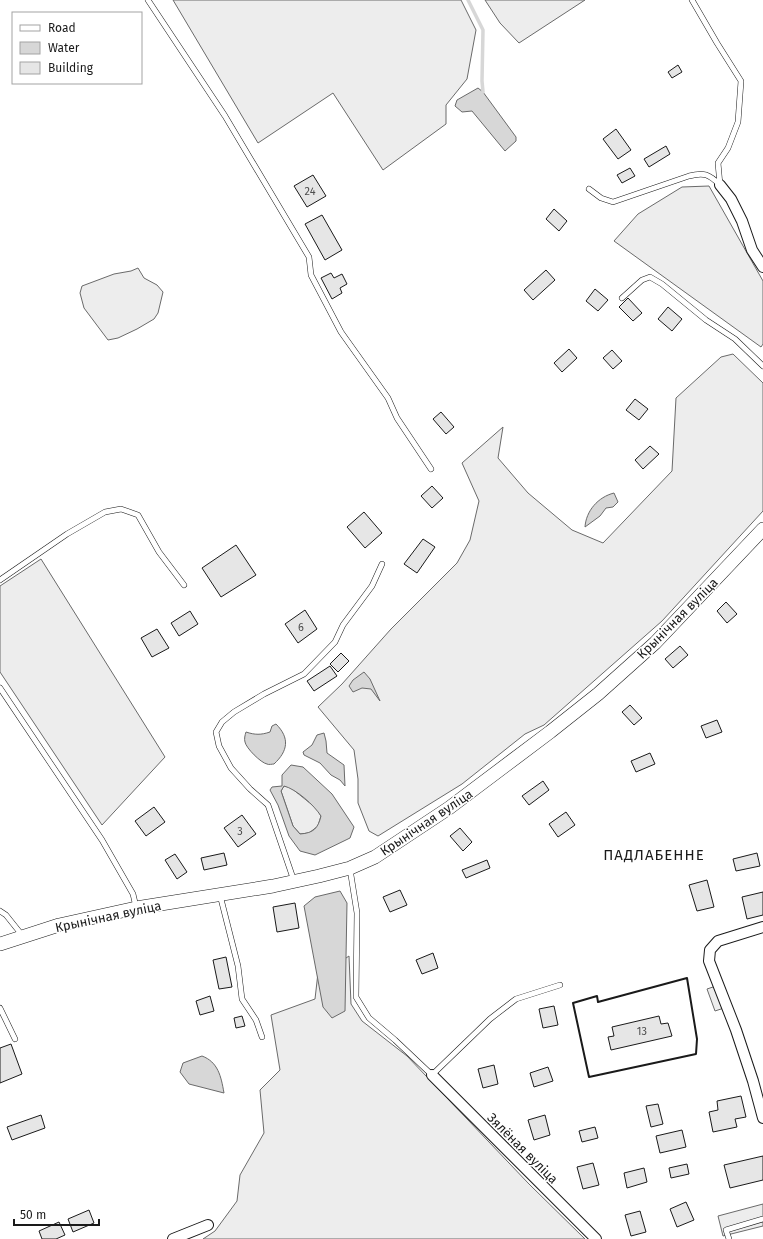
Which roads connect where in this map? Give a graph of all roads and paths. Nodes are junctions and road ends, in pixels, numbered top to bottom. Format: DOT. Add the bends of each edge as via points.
graph roads {
  1 [pos="148,0"];
  2 [pos="692,0"];
  3 [pos="720,185"];
  4 [pos="589,189"];
  5 [pos="763,267"];
  6 [pos="622,298"];
  7 [pos="763,366"];
  8 [pos="431,469"];
  9 [pos="763,529"];
  10 [pos="382,564"];
  11 [pos="0,580"];
  12 [pos="184,585"];
  13 [pos="0,688"];
  14 [pos="350,868"];
  15 [pos="294,881"];
  16 [pos="220,894"];
  17 [pos="136,908"];
  18 [pos="0,911"];
  19 [pos="763,927"];
  20 [pos="23,936"];
  21 [pos="0,944"];
  22 [pos="560,985"];
  23 [pos="0,1008"];
  24 [pos="262,1037"];
  25 [pos="15,1039"];
  26 [pos="432,1074"];
  27 [pos="763,1118"];
  28 [pos="763,1219"];
  29 [pos="208,1224"];
  30 [pos="173,1239"];
  31 [pos="596,1239"];
  32 [pos="728,1239"];
  1 -- 8 [label="lane" via="225,116 309,257 311,275 341,332 388,398 397,418"];
  2 -- 3 [label="lane" via="741,81 738,122 728,148 718,163"];
  3 -- 4 [label="lane" via="701,173 613,202 601,198"];
  3 -- 5 [label="street" via="731,199 752,250"];
  6 -- 7 [label="lane" via="642,280 650,277 735,339"];
  9 -- 14 [label="street, Крынічная вуліца" via="655,643 598,694 449,808 375,857"];
  10 -- 15 [label="lane" via="372,586 343,625 334,642 304,674 234,712 222,722 216,732 219,746 230,768 268,805"];
  11 -- 12 [label="lane" via="67,534 105,512 121,509 138,515 159,552"];
  13 -- 17 [label="lane" via="102,840 133,894"];
  14 -- 15 [label="street, Крынічная вуліца"];
  14 -- 26 [label="lane" via="357,913 356,997 369,1018"];
  15 -- 16 [label="street, Крынічная вуліца"];
  16 -- 17 [label="street, Крынічная вуліца"];
  16 -- 24 [label="lane" via="238,966 242,999 256,1020"];
  17 -- 20 [label="street, Крынічная вуліца" via="59,925"];
  18 -- 20 [label="lane"];
  19 -- 27 [label="street" via="718,941 710,950 709,961 736,1030"];
  20 -- 21 [label="street, Крынічная вуліца"];
  22 -- 26 [label="lane" via="516,999 490,1019"];
  23 -- 25 [label="lane"];
  26 -- 31 [label="street, Зялёная вуліца"];
  28 -- 32 [label="lane" via="726,1230"];
  29 -- 30 [label="street"];
}
